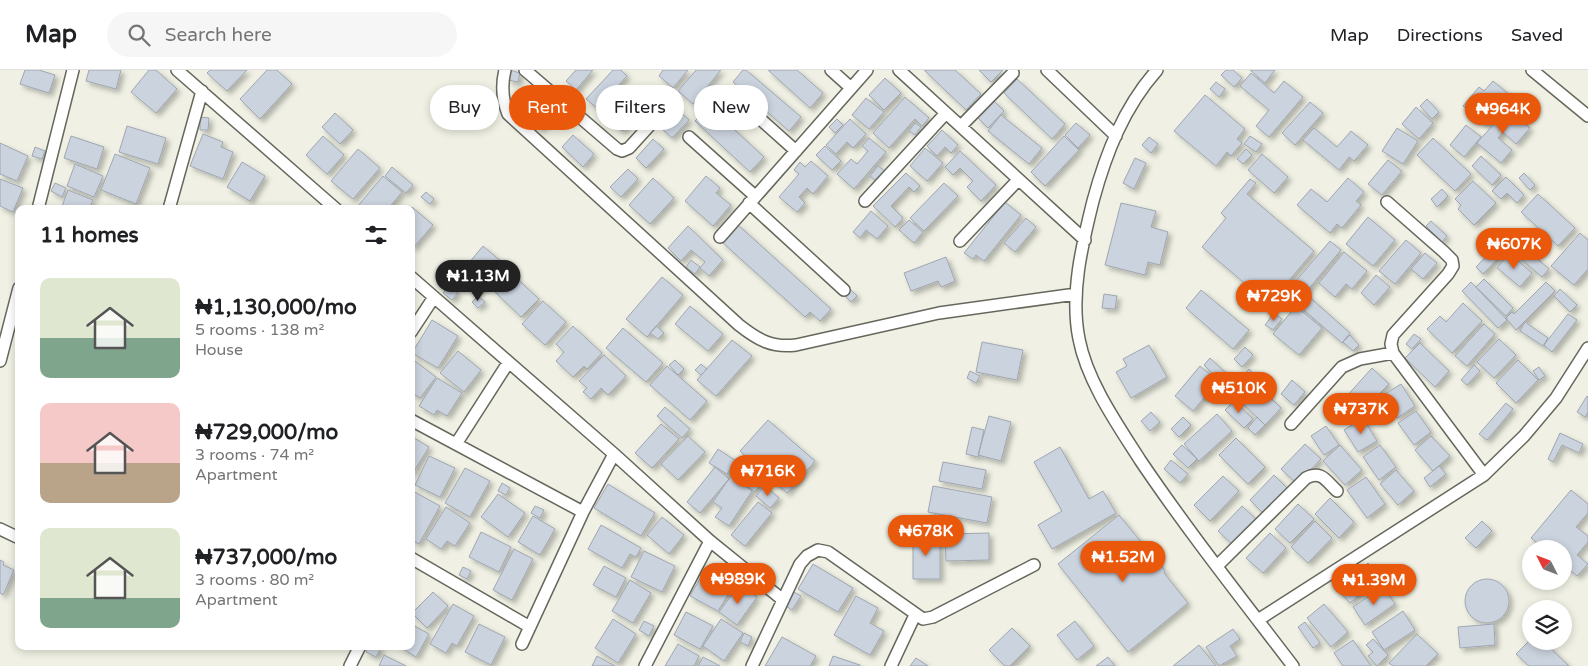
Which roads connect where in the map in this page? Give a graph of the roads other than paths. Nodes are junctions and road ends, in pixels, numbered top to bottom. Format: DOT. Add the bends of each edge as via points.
graph roads {
  1 [pos="73,70"];
  2 [pos="177,70"];
  3 [pos="505,70"];
  4 [pos="525,70"];
  5 [pos="831,70"];
  6 [pos="867,70"];
  7 [pos="900,70"];
  8 [pos="1047,70"];
  9 [pos="1158,70"];
  10 [pos="1532,70"];
  11 [pos="1012,72"];
  12 [pos="851,88"];
  13 [pos="202,91"];
  14 [pos="946,113"];
  15 [pos="1588,116"];
  16 [pos="768,126"];
  17 [pos="961,126"];
  18 [pos="645,130"];
  19 [pos="1116,136"];
  20 [pos="689,137"];
  21 [pos="796,151"];
  22 [pos="1018,180"];
  23 [pos="752,200"];
  24 [pos="865,201"];
  25 [pos="1387,202"];
  26 [pos="39,205"];
  27 [pos="170,205"];
  28 [pos="331,205"];
  29 [pos="720,237"];
  30 [pos="1085,240"];
  31 [pos="960,241"];
  32 [pos="415,280"];
  33 [pos="844,290"];
  34 [pos="1076,294"];
  35 [pos="434,297"];
  36 [pos="15,304"];
  37 [pos="415,326"];
  38 [pos="8,331"];
  39 [pos="15,335"];
  40 [pos="1588,348"];
  41 [pos="1393,353"];
  42 [pos="0,360"];
  43 [pos="508,362"];
  44 [pos="415,422"];
  45 [pos="1291,424"];
  46 [pos="456,444"];
  47 [pos="614,454"];
  48 [pos="1484,475"];
  49 [pos="1337,491"];
  50 [pos="583,512"];
  51 [pos="0,529"];
  52 [pos="15,536"];
  53 [pos="710,541"];
  54 [pos="415,560"];
  55 [pos="1034,564"];
  56 [pos="1217,566"];
  57 [pos="783,600"];
  58 [pos="915,615"];
  59 [pos="1258,620"];
  60 [pos="530,627"];
  61 [pos="522,644"];
  62 [pos="358,650"];
  63 [pos="1290,662"];
  64 [pos="350,666"];
  65 [pos="645,666"];
  66 [pos="752,666"];
  67 [pos="892,666"];
  68 [pos="1278,666"];
  1 -- 26 [label="street"];
  2 -- 13 [label="street"];
  3 -- 34 [label="street" via="502,90 508,114 739,325 760,340 783,346 796,345 939,313"];
  4 -- 18 [label="street" via="617,149 629,148"];
  5 -- 12 [label="street"];
  6 -- 12 [label="street"];
  7 -- 14 [label="street"];
  8 -- 19 [label="street"];
  9 -- 19 [label="street" via="1129,108"];
  10 -- 15 [label="street"];
  11 -- 17 [label="street"];
  12 -- 21 [label="street"];
  13 -- 27 [label="street"];
  13 -- 28 [label="street"];
  14 -- 17 [label="street"];
  14 -- 24 [label="street"];
  16 -- 21 [label="street"];
  17 -- 22 [label="street"];
  19 -- 30 [label="street" via="1095,195"];
  20 -- 23 [label="street"];
  21 -- 23 [label="street"];
  22 -- 30 [label="street"];
  22 -- 31 [label="street"];
  23 -- 29 [label="street"];
  23 -- 33 [label="street"];
  25 -- 41 [label="street" via="1444,252 1453,266 1393,335"];
  30 -- 34 [label="street"];
  32 -- 35 [label="street"];
  34 -- 56 [label="street" via="1078,337 1093,379 1134,450"];
  35 -- 37 [label="street"];
  35 -- 43 [label="street"];
  36 -- 38 [label="street"];
  38 -- 39 [label="street"];
  38 -- 42 [label="street"];
  40 -- 48 [label="street" via="1551,404"];
  41 -- 45 [label="street" via="1360,359 1342,367"];
  41 -- 48 [label="street"];
  43 -- 46 [label="street"];
  43 -- 47 [label="street"];
  44 -- 46 [label="street"];
  46 -- 50 [label="street"];
  47 -- 50 [label="street"];
  47 -- 53 [label="street"];
  48 -- 59 [label="street"];
  49 -- 56 [label="street" via="1321,476 1314,474 1306,478"];
  50 -- 60 [label="street"];
  51 -- 52 [label="street"];
  53 -- 57 [label="street"];
  53 -- 65 [label="street"];
  54 -- 60 [label="street"];
  55 -- 58 [label="street" via="933,617 923,619"];
  56 -- 59 [label="street"];
  57 -- 58 [label="street" via="800,564 818,550 828,552"];
  57 -- 66 [label="street"];
  58 -- 67 [label="street"];
  59 -- 63 [label="street"];
  60 -- 61 [label="street"];
  62 -- 64 [label="street"];
  63 -- 68 [label="street"];
}
